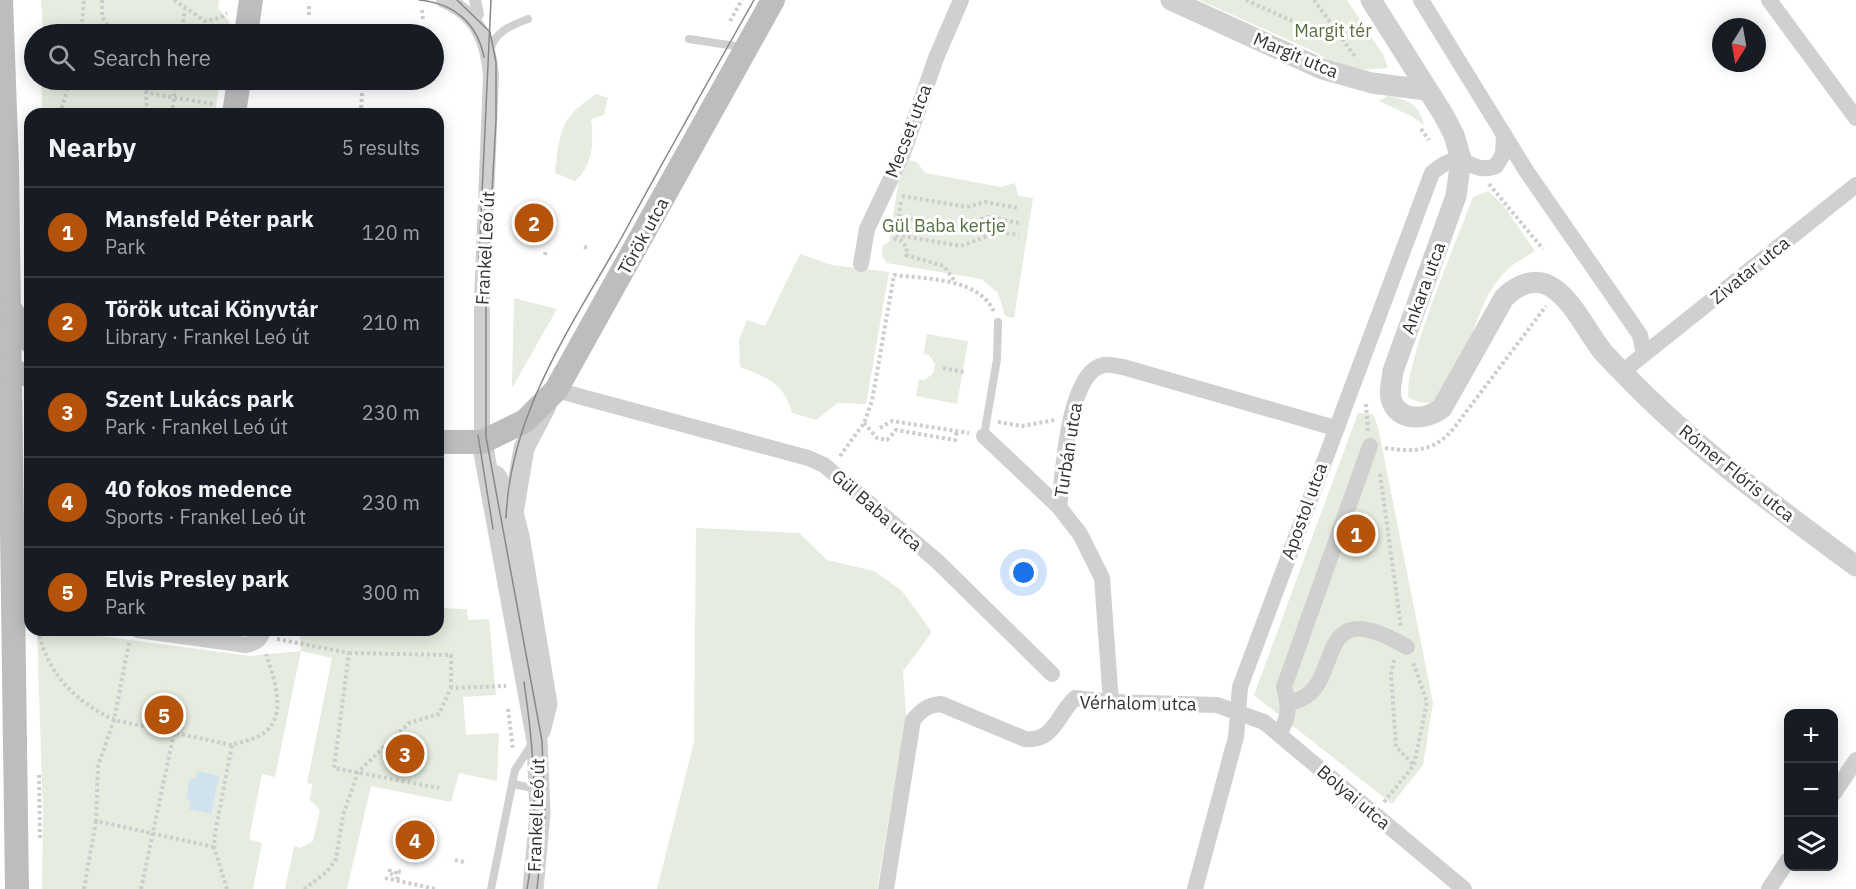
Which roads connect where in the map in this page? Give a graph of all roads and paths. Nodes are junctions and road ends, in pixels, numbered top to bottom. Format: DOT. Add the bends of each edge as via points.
graph roads {
  1 [pos="1,0"];
  2 [pos="84,0"];
  3 [pos="102,0"];
  4 [pos="174,0"];
  5 [pos="444,0"];
  6 [pos="475,0"];
  7 [pos="742,0"];
  8 [pos="773,0"];
  9 [pos="961,0"];
  10 [pos="1171,0"];
  11 [pos="1246,0"];
  12 [pos="1314,0"];
  13 [pos="1371,0"];
  14 [pos="1420,0"];
  15 [pos="1768,0"];
  16 [pos="1256,2"];
  17 [pos="243,3"];
  18 [pos="309,6"];
  19 [pos="185,8"];
  20 [pos="422,10"];
  21 [pos="309,15"];
  22 [pos="475,16"];
  23 [pos="528,19"];
  24 [pos="423,20"];
  25 [pos="730,21"];
  26 [pos="82,24"];
  27 [pos="107,24"];
  28 [pos="183,24"];
  29 [pos="245,24"];
  30 [pos="1341,36"];
  31 [pos="689,39"];
  32 [pos="748,48"];
  33 [pos="489,54"];
  34 [pos="1372,83"];
  35 [pos="66,90"];
  36 [pos="175,90"];
  37 [pos="235,90"];
  38 [pos="1426,90"];
  39 [pos="146,92"];
  40 [pos="362,92"];
  41 [pos="174,98"];
  42 [pos="62,108"];
  43 [pos="147,108"];
  44 [pos="173,108"];
  45 [pos="223,108"];
  46 [pos="228,108"];
  47 [pos="361,108"];
  48 [pos="1856,118"];
  49 [pos="1421,129"];
  50 [pos="1504,134"];
  51 [pos="1429,140"];
  52 [pos="1467,162"];
  53 [pos="1856,185"];
  54 [pos="1018,208"];
  55 [pos="898,217"];
  56 [pos="1019,223"];
  57 [pos="896,235"];
  58 [pos="1019,235"];
  59 [pos="546,249"];
  60 [pos="1543,249"];
  61 [pos="545,255"];
  62 [pos="861,264"];
  63 [pos="957,284"];
  64 [pos="1514,288"];
  65 [pos="984,297"];
  66 [pos="1550,301"];
  67 [pos="8,306"];
  68 [pos="998,322"];
  69 [pos="24,331"];
  70 [pos="1644,354"];
  71 [pos="943,368"];
  72 [pos="964,372"];
  73 [pos="13,373"];
  74 [pos="1624,374"];
  75 [pos="556,390"];
  76 [pos="1073,412"];
  77 [pos="864,423"];
  78 [pos="1010,425"];
  79 [pos="880,428"];
  80 [pos="1335,428"];
  81 [pos="984,436"];
  82 [pos="444,442"];
  83 [pos="482,442"];
  84 [pos="1370,446"];
  85 [pos="14,457"];
  86 [pos="831,469"];
  87 [pos="1059,507"];
  88 [pos="513,513"];
  89 [pos="24,531"];
  90 [pos="499,537"];
  91 [pos="1856,566"];
  92 [pos="13,584"];
  93 [pos="21,614"];
  94 [pos="39,636"];
  95 [pos="133,636"];
  96 [pos="260,636"];
  97 [pos="263,636"];
  98 [pos="275,636"];
  99 [pos="1402,644"];
  100 [pos="349,653"];
  101 [pos="1052,674"];
  102 [pos="1392,674"];
  103 [pos="506,686"];
  104 [pos="451,688"];
  105 [pos="1111,702"];
  106 [pos="1288,702"];
  107 [pos="508,709"];
  108 [pos="1239,714"];
  109 [pos="114,720"];
  110 [pos="174,733"];
  111 [pos="1280,733"];
  112 [pos="537,741"];
  113 [pos="232,745"];
  114 [pos="1856,760"];
  115 [pos="1414,765"];
  116 [pos="515,770"];
  117 [pos="358,772"];
  118 [pos="512,784"];
  119 [pos="1838,786"];
  120 [pos="439,788"];
  121 [pos="540,789"];
  122 [pos="1374,814"];
  123 [pos="96,821"];
  124 [pos="152,833"];
  125 [pos="214,847"];
  126 [pos="455,860"];
  127 [pos="464,862"];
  128 [pos="1784,866"];
  129 [pos="390,869"];
  130 [pos="384,878"];
  131 [pos="397,880"];
  132 [pos="17,889"];
  133 [pos="84,889"];
  134 [pos="141,889"];
  135 [pos="227,889"];
  136 [pos="304,889"];
  137 [pos="436,889"];
  138 [pos="491,889"];
  139 [pos="533,889"];
  140 [pos="886,889"];
  141 [pos="1195,889"];
  142 [pos="1464,889"];
  143 [pos="1769,889"];
  1 -- 67 [label="main road" via="8,166"];
  2 -- 26 [label="path"];
  3 -- 27 [label="path" via="102,17"];
  4 -- 19 [label="path"];
  5 -- 22 [label="street"];
  6 -- 22 [label="street, Frankel Leó út"];
  7 -- 25 [label="path"];
  8 -- 32 [label="main road, Török utca"];
  9 -- 62 [label="street, Mecset utca" via="903,153 867,229"];
  10 -- 34 [label="street, Margit utca" via="1322,69"];
  11 -- 16 [label="path"];
  12 -- 30 [label="path"];
  13 -- 38 [label="street, Ankara utca"];
  14 -- 50 [label="street"];
  15 -- 48 [label="street"];
  16 -- 30 [label="path" via="1323,35"];
  17 -- 19 [label="path" via="213,21 199,18"];
  17 -- 29 [label="main road"];
  18 -- 21 [label="path"];
  19 -- 28 [label="path"];
  20 -- 24 [label="path"];
  22 -- 33 [label="street, Frankel Leó út"];
  23 -- 33 [label="lane, Frankel Leó út" via="497,35"];
  30 -- 34 [label="path"];
  31 -- 32 [label="lane"];
  32 -- 75 [label="main road, Török utca"];
  33 -- 83 [label="street, Frankel Leó út" via="491,115 482,302"];
  34 -- 38 [label="street, Margit utca"];
  35 -- 42 [label="path"];
  36 -- 41 [label="path"];
  37 -- 46 [label="main road"];
  38 -- 52 [label="street, Ankara utca"];
  39 -- 41 [label="path"];
  39 -- 43 [label="path"];
  40 -- 47 [label="path"];
  41 -- 44 [label="path"];
  41 -- 45 [label="path"];
  49 -- 51 [label="path"];
  50 -- 52 [label="street" via="1499,164 1486,169"];
  50 -- 70 [label="street" via="1640,335"];
  52 -- 60 [label="path"];
  52 -- 64 [label="street, Ankara utca" via="1393,371 1390,394 1395,408 1418,418 1442,408 1496,311"];
  52 -- 80 [label="street, Apostol utca" via="1446,161 1432,173"];
  53 -- 70 [label="street, Zivatar utca"];
  54 -- 55 [label="path" via="985,202 967,207 901,198"];
  55 -- 56 [label="path" via="961,227 987,217"];
  55 -- 57 [label="path"];
  57 -- 58 [label="path" via="961,246 998,232"];
  57 -- 63 [label="path" via="895,239 907,248 906,255 944,266"];
  59 -- 61 [label="path"];
  63 -- 65 [label="path"];
  63 -- 77 [label="path" via="894,275 872,400"];
  64 -- 74 [label="street, Rómer Flóris utca" via="1535,282 1552,287"];
  66 -- 84 [label="path" via="1438,445 1416,450"];
  67 -- 69 [label="main road"];
  67 -- 73 [label="main road"];
  68 -- 81 [label="lane" via="997,359"];
  70 -- 74 [label="street"];
  71 -- 72 [label="path"];
  73 -- 85 [label="main road"];
  74 -- 91 [label="street, Rómer Flóris utca" via="1719,462"];
  75 -- 83 [label="main road, Török utca" via="525,421"];
  75 -- 86 [label="street, Gül Baba utca" via="808,458"];
  75 -- 88 [label="street, Frankel Leó út" via="535,422 525,448"];
  76 -- 78 [label="path" via="1058,420"];
  76 -- 80 [label="street, Turbán utca" via="1078,391 1090,372 1103,365 1123,367"];
  76 -- 87 [label="street, Turbán utca"];
  77 -- 79 [label="path" via="877,438 887,440 896,430 955,440 957,431 892,421"];
  77 -- 86 [label="path"];
  80 -- 108 [label="street, Apostol utca" via="1240,687"];
  81 -- 87 [label="street"];
  82 -- 83 [label="main road"];
  83 -- 88 [label="street, Frankel Leó út"];
  83 -- 90 [label="street, Frankel Leó út"];
  84 -- 99 [label="path" via="1381,483"];
  84 -- 106 [label="street" via="1284,687"];
  85 -- 92 [label="main road"];
  86 -- 101 [label="street, Gül Baba utca" via="937,561"];
  87 -- 105 [label="street, Turbán utca" via="1080,534 1102,578"];
  88 -- 90 [label="lane"];
  88 -- 112 [label="street, Frankel Leó út" via="547,704"];
  89 -- 92 [label="main road"];
  90 -- 112 [label="street, Frankel Leó út"];
  92 -- 93 [label="main road"];
  93 -- 132 [label="main road"];
  94 -- 109 [label="path" via="42,650 66,688 89,707"];
  95 -- 96 [label="street" via="246,645 255,643"];
  95 -- 109 [label="path"];
  97 -- 113 [label="path" via="278,687 278,705 272,723 261,735"];
  98 -- 100 [label="path"];
  99 -- 106 [label="street" via="1380,632 1347,630 1337,639 1316,688 1301,701"];
  99 -- 115 [label="path" via="1427,702"];
  100 -- 104 [label="path" via="451,655"];
  100 -- 117 [label="path" via="334,768"];
  102 -- 115 [label="path" via="1396,747"];
  103 -- 104 [label="path"];
  104 -- 117 [label="path" via="439,714 409,723"];
  105 -- 108 [label="street, Vérhalom utca" via="1217,705"];
  105 -- 140 [label="street, Vérhalom utca" via="1075,698 1048,734 1038,740 1025,739 941,704 929,705 913,720"];
  106 -- 111 [label="street" via="1288,722"];
  107 -- 116 [label="path"];
  108 -- 111 [label="street, Bolyai utca" via="1264,722"];
  108 -- 141 [label="street, Apostol utca"];
  109 -- 110 [label="path"];
  109 -- 123 [label="path" via="98,766"];
  110 -- 113 [label="path"];
  110 -- 124 [label="path"];
  111 -- 122 [label="street, Bolyai utca"];
  112 -- 116 [label="lane" via="532,742"];
  112 -- 121 [label="street, Frankel Leó út"];
  113 -- 125 [label="path"];
  114 -- 119 [label="street"];
  115 -- 122 [label="path"];
  116 -- 118 [label="lane"];
  117 -- 120 [label="path"];
  117 -- 136 [label="path" via="343,815 336,859 327,872"];
  118 -- 121 [label="lane"];
  118 -- 138 [label="lane"];
  121 -- 139 [label="street, Frankel Leó út"];
  122 -- 142 [label="street, Bolyai utca"];
  123 -- 124 [label="path"];
  123 -- 133 [label="path"];
  124 -- 125 [label="path"];
  124 -- 134 [label="path"];
  125 -- 135 [label="path"];
  126 -- 127 [label="path"];
  128 -- 143 [label="street"];
  129 -- 131 [label="path" via="389,874 399,872"];
  130 -- 131 [label="path"];
  131 -- 137 [label="path"];
}
